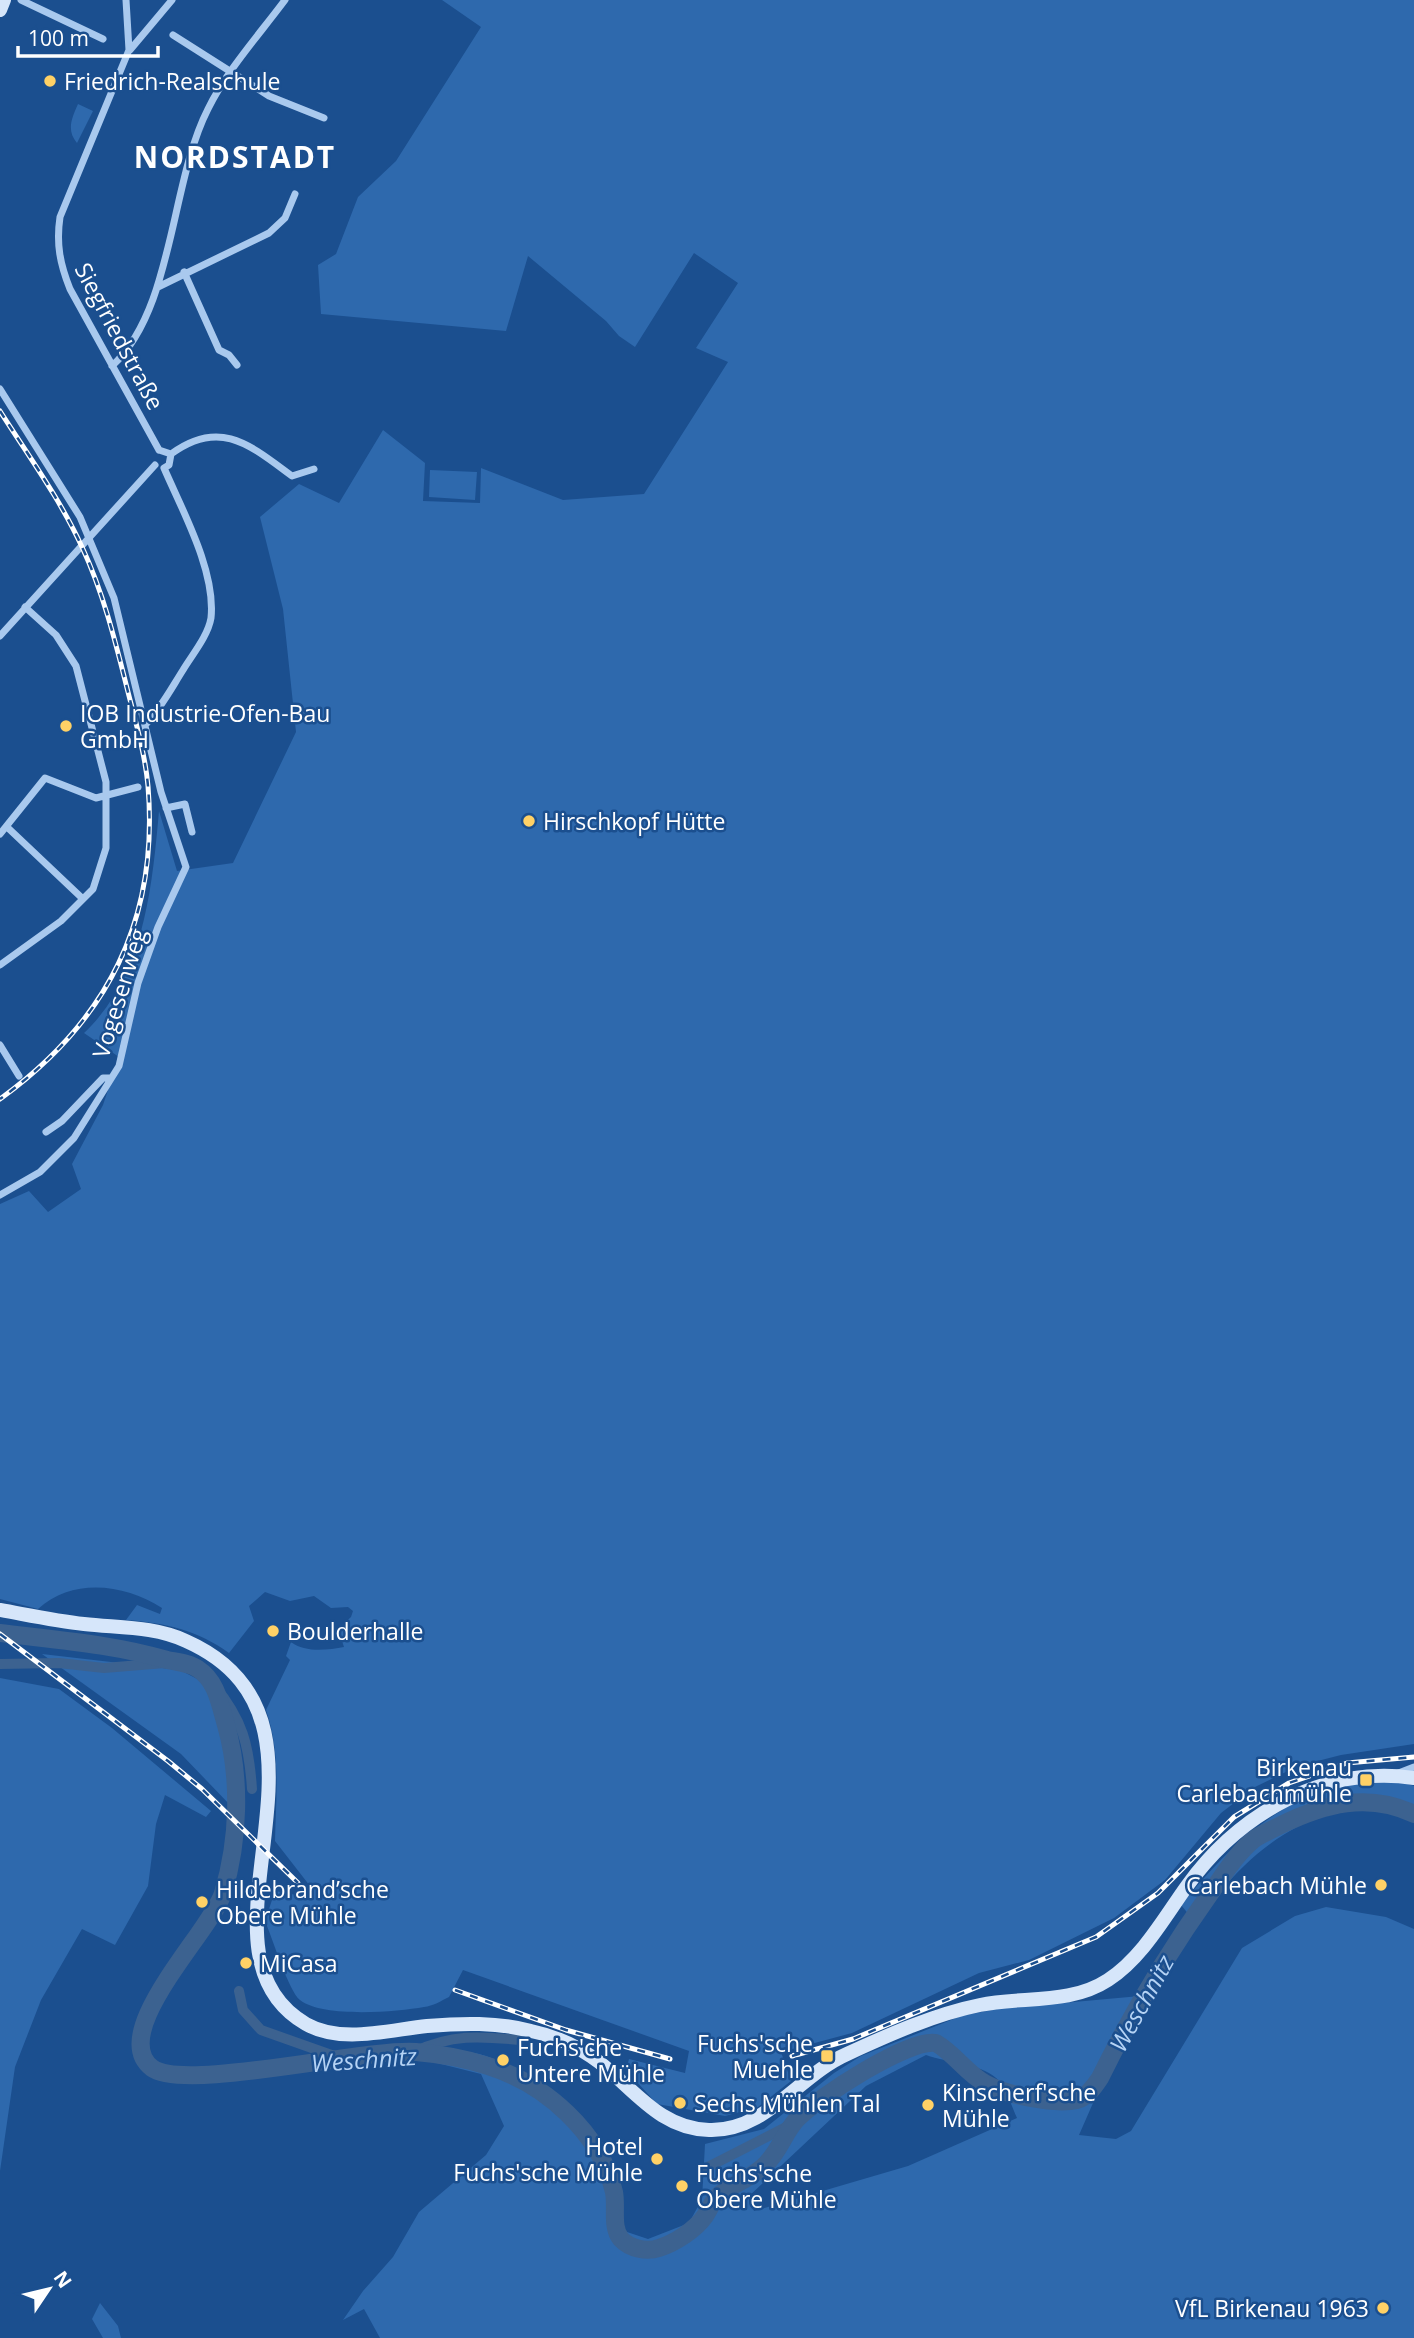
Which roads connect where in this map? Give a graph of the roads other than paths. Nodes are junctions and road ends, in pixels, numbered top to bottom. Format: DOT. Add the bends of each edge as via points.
graph roads {
  1 [pos="4,0"];
  2 [pos="21,0"];
  3 [pos="126,0"];
  4 [pos="172,0"];
  5 [pos="285,0"];
  6 [pos="0,10"];
  7 [pos="173,35"];
  8 [pos="103,39"];
  9 [pos="129,51"];
  10 [pos="230,73"];
  11 [pos="324,118"];
  12 [pos="295,194"];
  13 [pos="184,272"];
  14 [pos="158,286"];
  15 [pos="237,365"];
  16 [pos="112,366"];
  17 [pos="0,389"];
  18 [pos="159,450"];
  19 [pos="171,454"];
  20 [pos="155,465"];
  21 [pos="164,468"];
  22 [pos="314,469"];
  23 [pos="89,536"];
  24 [pos="25,607"];
  25 [pos="0,636"];
  26 [pos="146,724"];
  27 [pos="138,787"];
  28 [pos="107,795"];
  29 [pos="166,808"];
  30 [pos="7,827"];
  31 [pos="192,832"];
  32 [pos="0,834"];
  33 [pos="83,899"];
  34 [pos="0,965"];
  35 [pos="0,1045"];
  36 [pos="19,1076"];
  37 [pos="110,1079"];
  38 [pos="46,1132"];
  39 [pos="0,1195"];
  40 [pos="0,1609"];
  41 [pos="1414,1767"];
  42 [pos="1392,1775"];
  43 [pos="1414,1778"];
  1 -- 6 [label="main road"];
  2 -- 8 [label="street"];
  3 -- 9 [label="street, Siegfriedstraße"];
  4 -- 9 [label="street"];
  5 -- 10 [label="street"];
  7 -- 10 [label="street"];
  9 -- 16 [label="street, Siegfriedstraße" via="60,217 57,240 69,289"];
  10 -- 11 [label="street" via="269,96"];
  10 -- 14 [label="street" via="208,109 190,154"];
  12 -- 13 [label="street" via="285,218 269,233"];
  13 -- 14 [label="street"];
  13 -- 15 [label="street" via="219,349"];
  14 -- 16 [label="street" via="131,340"];
  16 -- 18 [label="street, Siegfriedstraße"];
  17 -- 23 [label="street"];
  18 -- 19 [label="street"];
  18 -- 20 [label="street" via="153,458"];
  19 -- 21 [label="street" via="172,460"];
  19 -- 22 [label="street" via="208,435 234,438 292,476"];
  20 -- 21 [label="street"];
  20 -- 23 [label="street"];
  21 -- 26 [label="street" via="201,555 211,619"];
  23 -- 24 [label="street"];
  23 -- 26 [label="street" via="114,598"];
  24 -- 25 [label="street"];
  24 -- 28 [label="street" via="56,635 76,666"];
  26 -- 29 [label="street"];
  27 -- 28 [label="street"];
  28 -- 30 [label="street" via="96,798 45,778"];
  28 -- 33 [label="street" via="106,848 93,889"];
  29 -- 31 [label="street" via="185,804"];
  29 -- 37 [label="street, Vogesenweg" via="186,867 150,950 119,1066"];
  30 -- 32 [label="street"];
  30 -- 33 [label="street"];
  33 -- 34 [label="street" via="61,921"];
  35 -- 36 [label="street"];
  37 -- 38 [label="street" via="103,1078"];
  37 -- 39 [label="street, Vogesenweg" via="74,1139 40,1172"];
  40 -- 42 [label="main road" via="181,1638 216,1657 244,1687 257,1708 269,1750 257,1914 259,1951 269,1984 290,2013 335,2034 475,2024 535,2032 579,2049 658,2114 696,2129 718,2130 746,2123 831,2062 948,2014 986,2003 1076,1994 1105,1982 1129,1963 1195,1875 1240,1828 1287,1799 1317,1787"];
  41 -- 42 [label="street"];
  42 -- 43 [label="main road"];
}
